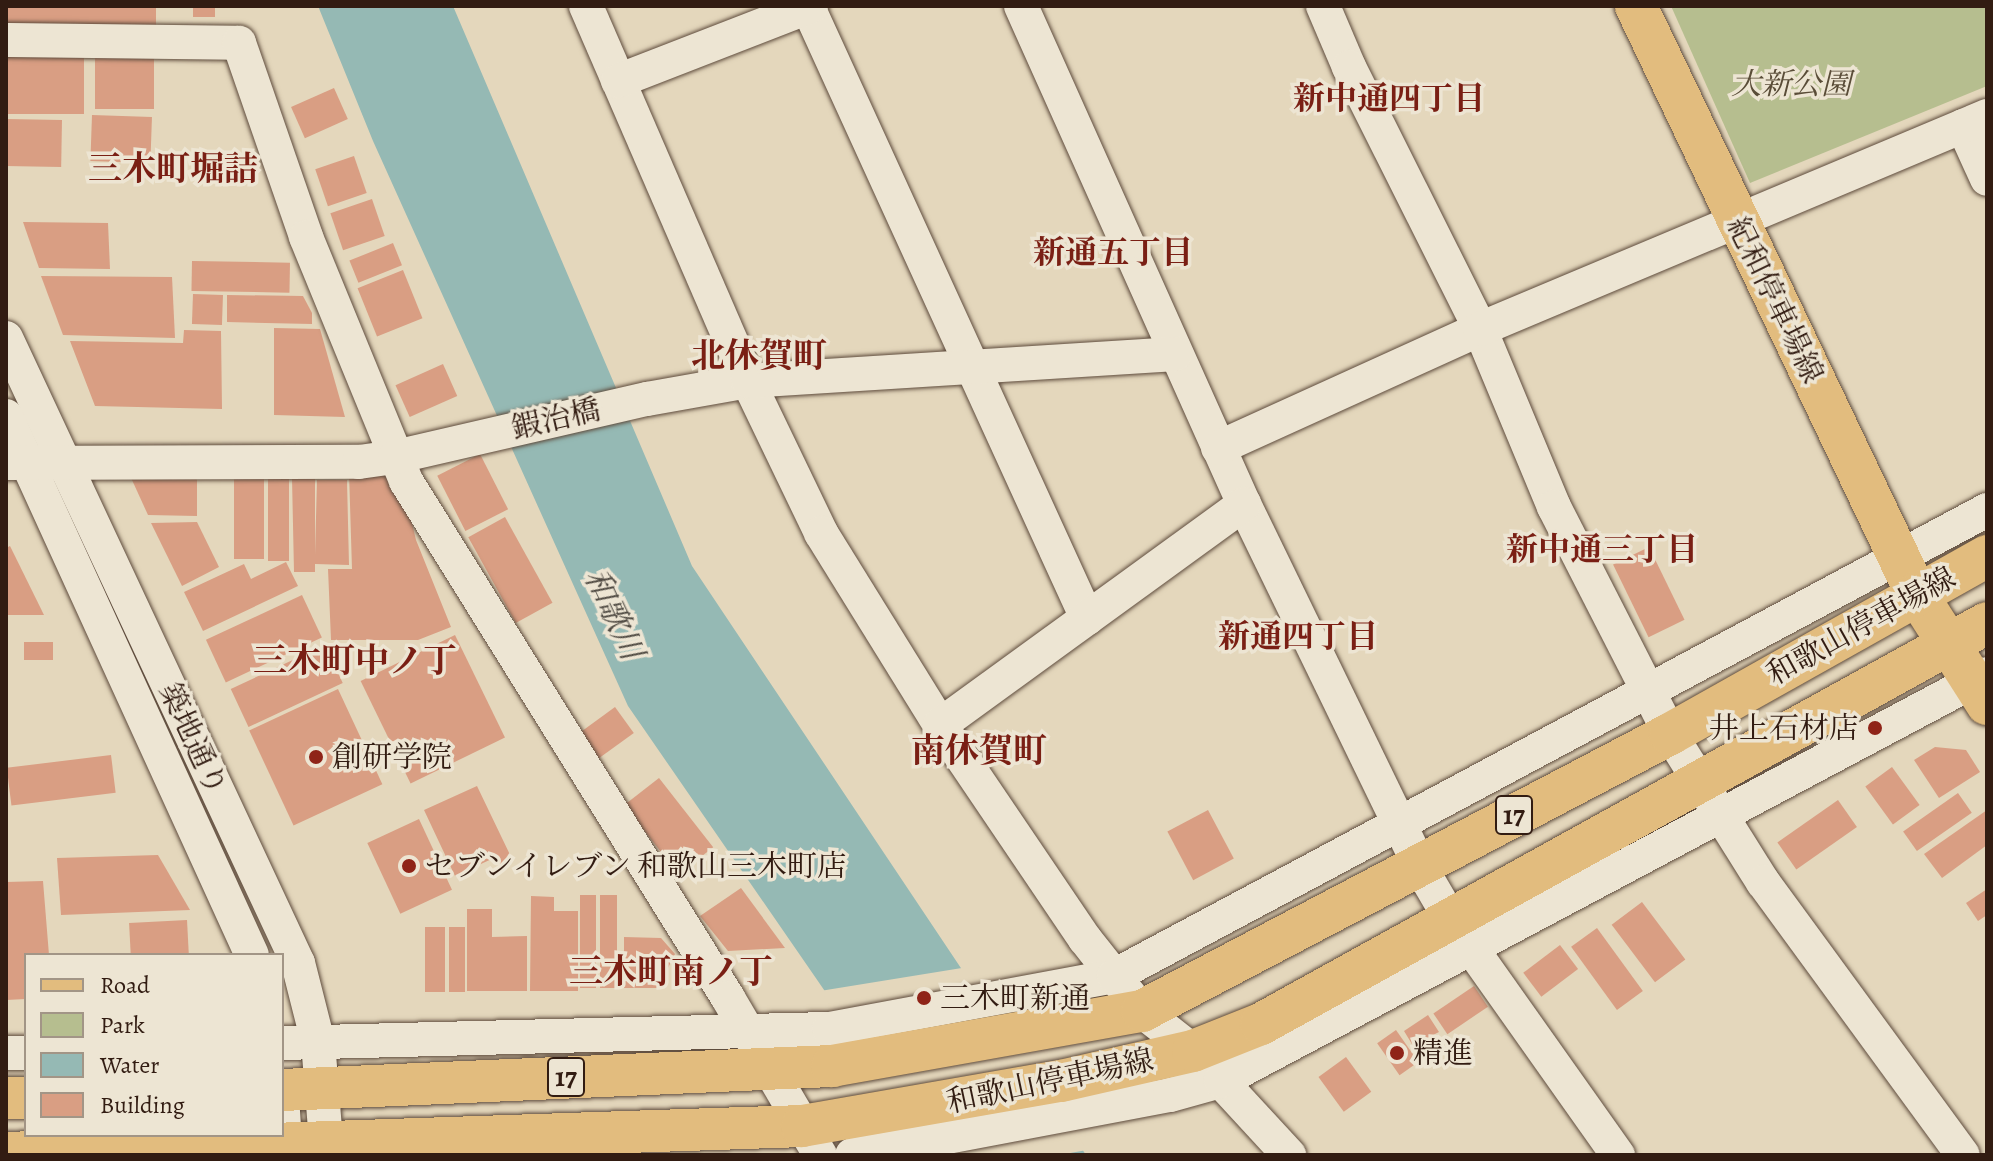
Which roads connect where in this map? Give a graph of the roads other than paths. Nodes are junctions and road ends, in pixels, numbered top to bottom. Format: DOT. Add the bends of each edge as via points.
graph roads {
  1 [pos="586,6"];
  2 [pos="809,6"];
  3 [pos="1021,6"];
  4 [pos="1323,6"];
  5 [pos="1636,6"];
  6 [pos="6,40"];
  7 [pos="618,81"];
  8 [pos="1975,121"];
  9 [pos="1987,179"];
  10 [pos="1737,222"];
  11 [pos="1480,329"];
  12 [pos="6,338"];
  13 [pos="1175,354"];
  14 [pos="972,367"];
  15 [pos="748,381"];
  16 [pos="6,416"];
  17 [pos="1218,448"];
  18 [pos="395,457"];
  19 [pos="17,463"];
  20 [pos="64,463"];
  21 [pos="1244,504"];
  22 [pos="1987,510"];
  23 [pos="1987,556"];
  24 [pos="1907,575"];
  25 [pos="1087,618"];
  26 [pos="1987,623"];
  27 [pos="1947,644"];
  28 [pos="1982,687"];
  29 [pos="1648,691"];
  30 [pos="940,725"];
  31 [pos="1670,734"];
  32 [pos="1709,799"];
  33 [pos="1399,824"];
  34 [pos="1419,865"];
  35 [pos="1461,933"];
  36 [pos="251,953"];
  37 [pos="1114,976"];
  38 [pos="1142,1011"];
  39 [pos="747,1031"];
  40 [pos="318,1042"];
  41 [pos="284,1043"];
  42 [pos="839,1046"];
  43 [pos="1193,1051"];
  44 [pos="769,1069"];
  45 [pos="1221,1081"];
  46 [pos="302,1089"];
  47 [pos="1072,1096"];
  48 [pos="284,1122"];
  49 [pos="893,1130"];
  50 [pos="811,1140"];
  51 [pos="286,1148"];
  52 [pos="327,1148"];
  53 [pos="6,1153"];
  54 [pos="852,1155"];
  55 [pos="1289,1155"];
  56 [pos="1618,1155"];
  57 [pos="1963,1155"];
  1 -- 7 [label="street"];
  2 -- 7 [label="street"];
  2 -- 14 [label="street"];
  3 -- 13 [label="street"];
  4 -- 11 [label="street"];
  5 -- 10 [label="main road, 紀和停車場線"];
  6 -- 18 [label="street" via="239,43 306,237"];
  7 -- 15 [label="street"];
  8 -- 9 [label="street"];
  8 -- 10 [label="street"];
  10 -- 11 [label="street"];
  10 -- 24 [label="main road, 紀和停車場線"];
  11 -- 17 [label="street"];
  11 -- 29 [label="street" via="1554,507"];
  12 -- 20 [label="street, 築地通り"];
  13 -- 14 [label="street, 鍜治橋"];
  13 -- 17 [label="street"];
  14 -- 15 [label="street, 鍜治橋"];
  14 -- 25 [label="street"];
  15 -- 18 [label="street, 鍜治橋"];
  15 -- 30 [label="street" via="821,533"];
  16 -- 19 [label="street, 築地通り"];
  17 -- 21 [label="street"];
  18 -- 20 [label="street, 鍜治橋" via="359,462"];
  18 -- 39 [label="street"];
  19 -- 20 [label="street, 鍜治橋"];
  19 -- 36 [label="street, 築地通り"];
  20 -- 40 [label="street, 築地通り" via="298,963"];
  21 -- 25 [label="street"];
  21 -- 33 [label="street"];
  22 -- 24 [label="street"];
  23 -- 24 [label="main road, 和歌山停車場線 / 17"];
  24 -- 27 [label="main road, 紀和停車場線"];
  24 -- 29 [label="street"];
  24 -- 31 [label="main road, 和歌山停車場線 / 17"];
  25 -- 30 [label="street"];
  26 -- 27 [label="main road, 和歌山停車場線 / 17"];
  27 -- 28 [label="main road, 紀和停車場線"];
  27 -- 32 [label="main road, 和歌山停車場線 / 17"];
  28 -- 32 [label="street"];
  29 -- 31 [label="street"];
  29 -- 33 [label="street"];
  30 -- 37 [label="street"];
  31 -- 32 [label="street"];
  31 -- 34 [label="main road, 和歌山停車場線 / 17"];
  32 -- 35 [label="main road, 和歌山停車場線 / 17"];
  32 -- 57 [label="street" via="1763,882"];
  33 -- 34 [label="street"];
  33 -- 37 [label="street"];
  34 -- 35 [label="street"];
  34 -- 38 [label="main road, 和歌山停車場線 / 17"];
  35 -- 43 [label="main road, 和歌山停車場線 / 17"];
  35 -- 45 [label="street"];
  35 -- 56 [label="street"];
  37 -- 38 [label="street"];
  37 -- 42 [label="street" via="1000,997"];
  38 -- 42 [label="main road, 和歌山停車場線 / 17" via="1025,1031"];
  38 -- 43 [label="street"];
  39 -- 40 [label="street"];
  39 -- 42 [label="street"];
  39 -- 44 [label="street"];
  40 -- 41 [label="street"];
  40 -- 46 [label="street, 築地通り"];
  42 -- 44 [label="main road, 和歌山停車場線 / 17"];
  43 -- 45 [label="street"];
  43 -- 47 [label="main road, 和歌山停車場線 / 17"];
  44 -- 46 [label="main road, 和歌山停車場線 / 17"];
  44 -- 50 [label="street"];
  45 -- 47 [label="street"];
  45 -- 55 [label="street"];
  46 -- 52 [label="street, 築地通り"];
  47 -- 49 [label="main road, 和歌山停車場線 / 17"];
  48 -- 51 [label="street"];
  49 -- 50 [label="main road, 和歌山停車場線 / 17"];
  49 -- 54 [label="street"];
  50 -- 52 [label="main road, 和歌山停車場線 / 17"];
  51 -- 52 [label="main road, 和歌山停車場線 / 17"];
  51 -- 53 [label="main road, 和歌山停車場線 / 17"];
}
